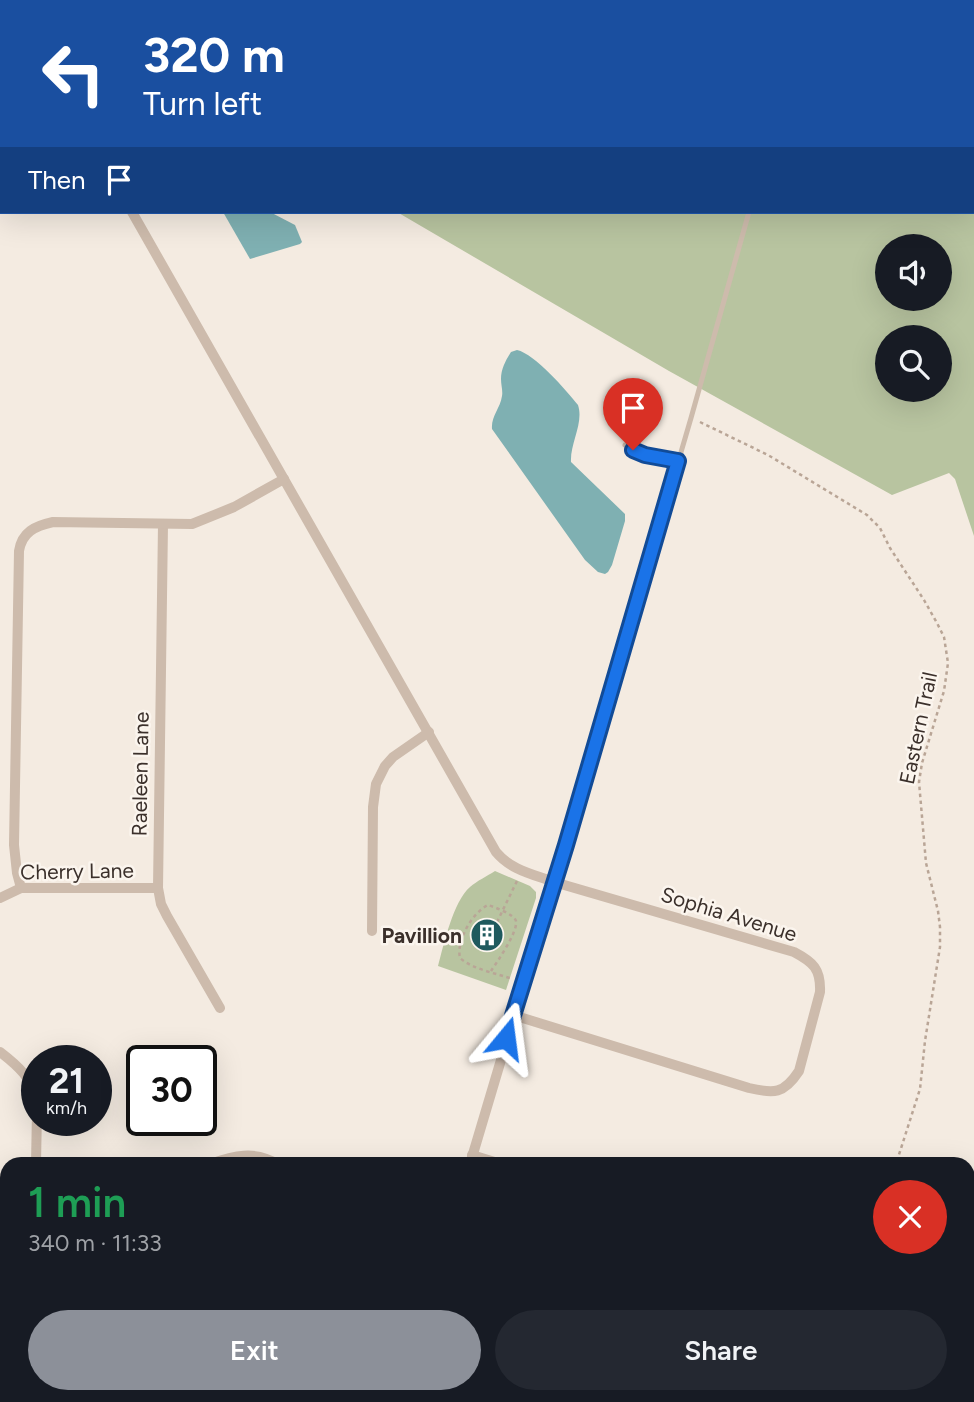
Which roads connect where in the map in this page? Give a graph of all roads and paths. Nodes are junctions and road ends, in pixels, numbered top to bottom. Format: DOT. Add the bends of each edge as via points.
graph roads {
  1 [pos="133,214"];
  2 [pos="748,214"];
  3 [pos="691,418"];
  4 [pos="625,445"];
  5 [pos="678,461"];
  6 [pos="284,479"];
  7 [pos="163,524"];
  8 [pos="429,732"];
  9 [pos="522,871"];
  10 [pos="554,881"];
  11 [pos="21,888"];
  12 [pos="158,888"];
  13 [pos="0,898"];
  14 [pos="502,911"];
  15 [pos="497,922"];
  16 [pos="372,930"];
  17 [pos="491,971"];
  18 [pos="523,982"];
  19 [pos="220,1008"];
  20 [pos="513,1015"];
  21 [pos="0,1052"];
  22 [pos="21,1071"];
  23 [pos="37,1136"];
  24 [pos="36,1157"];
  25 [pos="233,1157"];
  26 [pos="264,1157"];
  27 [pos="472,1157"];
  28 [pos="898,1157"];
  1 -- 6 [label="street"];
  2 -- 3 [label="lane"];
  3 -- 5 [label="lane"];
  3 -- 28 [label="path, Eastern Trail" via="768,456 867,515 880,528 944,637 946,683 919,782 940,947 920,1089"];
  4 -- 5 [label="lane" via="645,455"];
  5 -- 10 [label="lane"];
  6 -- 7 [label="street" via="192,524"];
  6 -- 8 [label="street"];
  7 -- 11 [label="street" via="53,522 34,528 21,543 14,845"];
  7 -- 12 [label="street, Raeleen Lane"];
  8 -- 9 [label="street" via="496,852"];
  8 -- 16 [label="street" via="393,757 376,784"];
  9 -- 10 [label="street, Sophia Avenue"];
  9 -- 14 [label="path"];
  10 -- 18 [label="street"];
  10 -- 20 [label="street, Sophia Avenue" via="783,948 811,963 819,974 820,992 799,1071 787,1087 763,1091"];
  11 -- 12 [label="street, Cherry Lane"];
  11 -- 13 [label="street, Cherry Lane"];
  12 -- 19 [label="street, Raeleen Lane" via="167,916"];
  14 -- 15 [label="path"];
  14 -- 17 [label="path" via="514,917 516,925"];
  14 -- 17 [label="path" via="485,906 459,947 465,963"];
  17 -- 18 [label="path"];
  18 -- 20 [label="street"];
  20 -- 27 [label="street"];
  21 -- 22 [label="street"];
  23 -- 24 [label="street"];
  25 -- 26 [label="street"];
}
